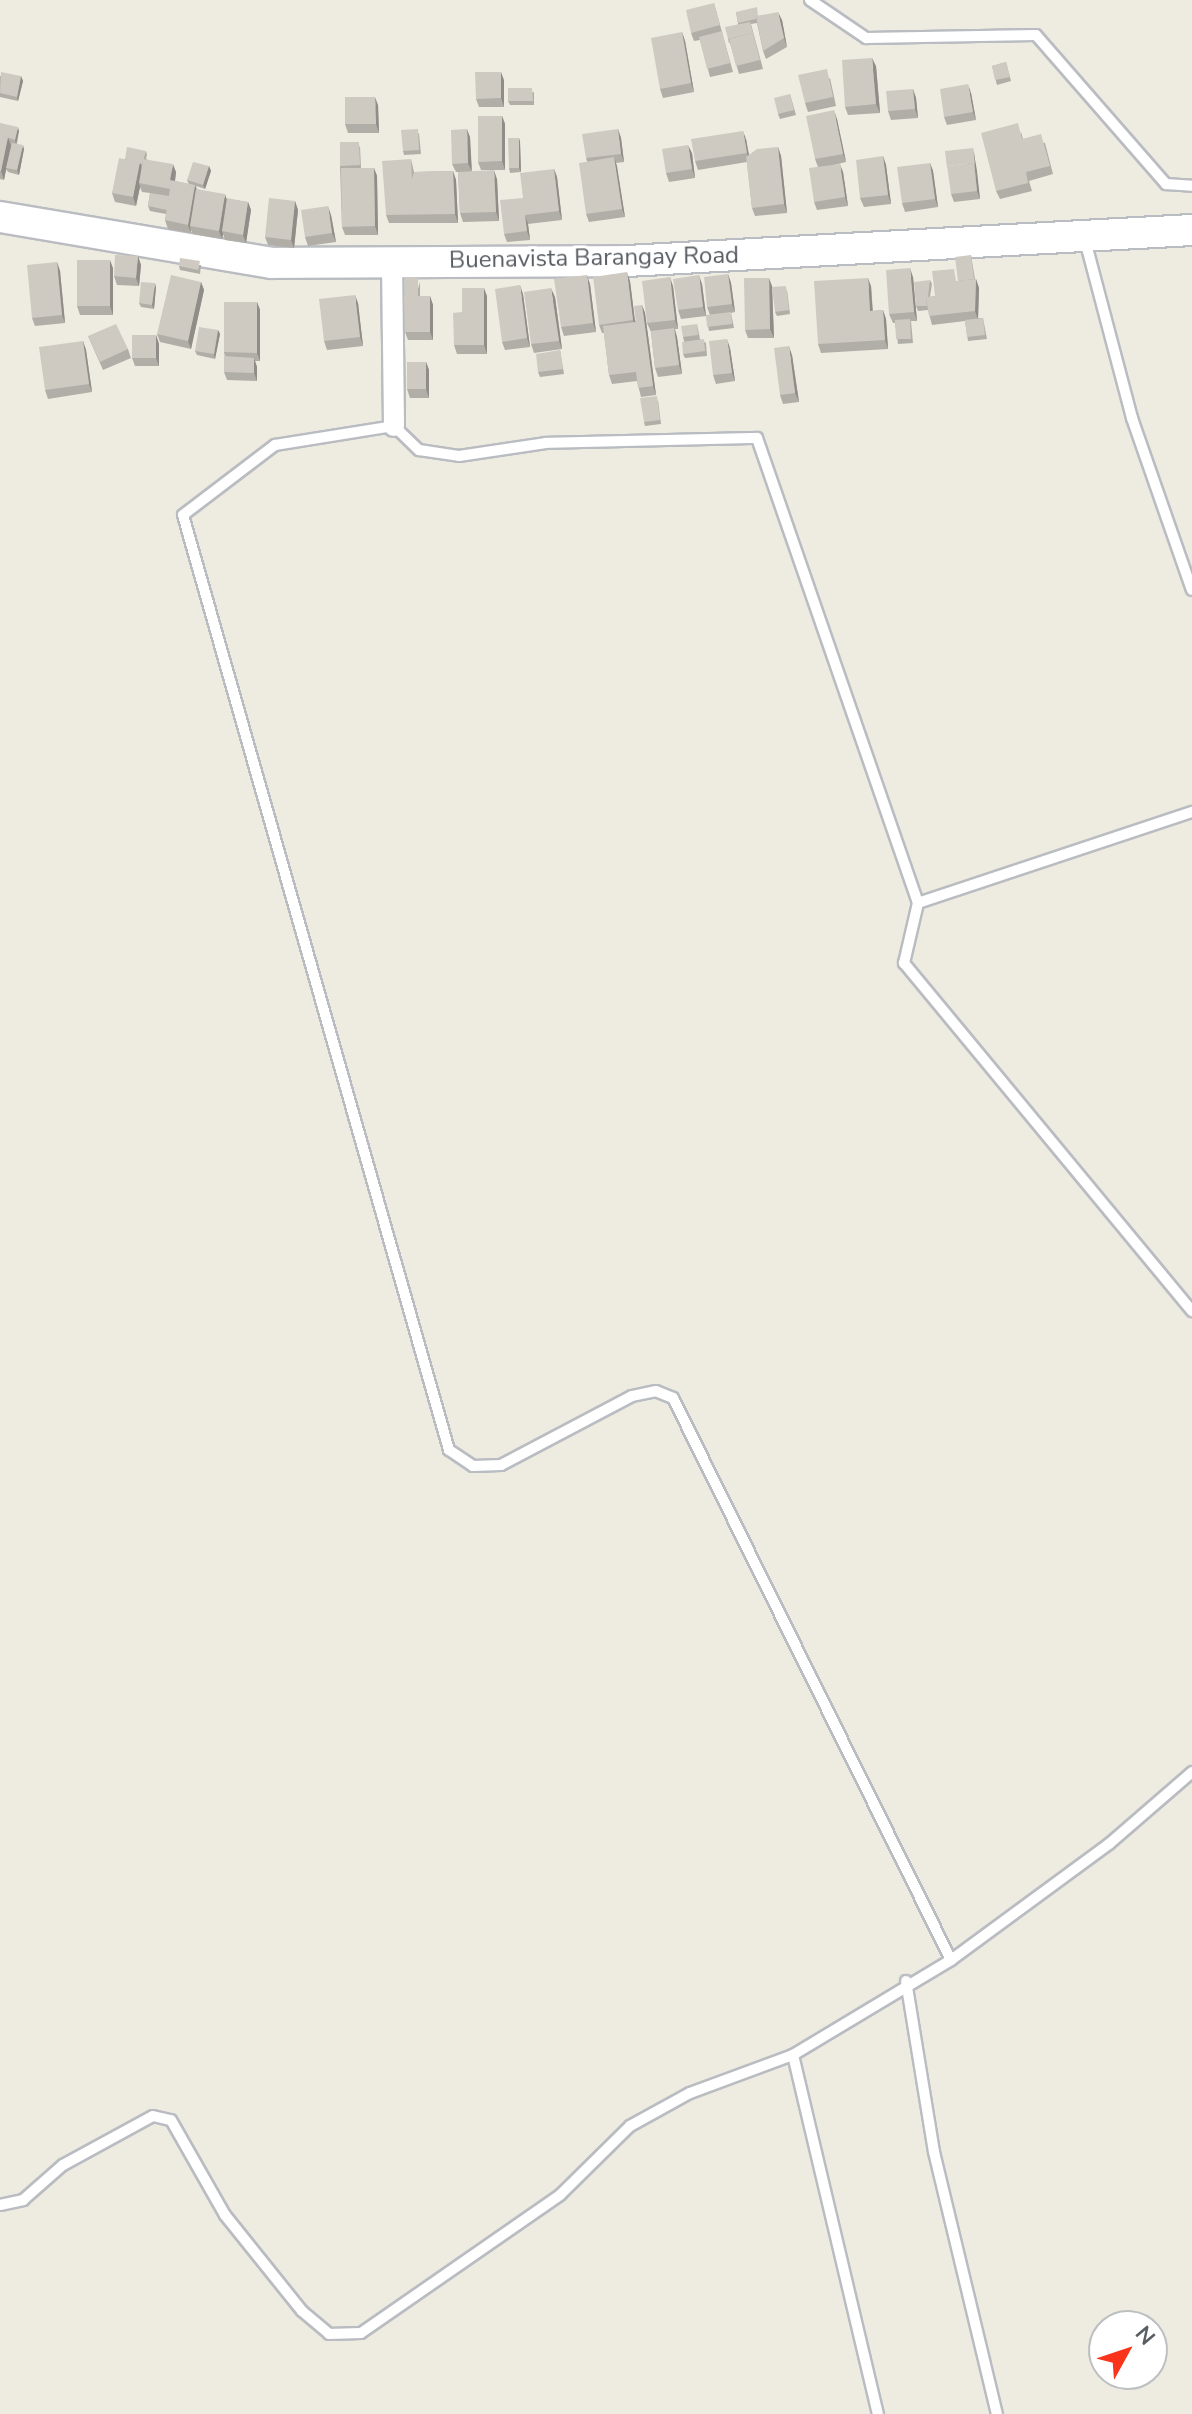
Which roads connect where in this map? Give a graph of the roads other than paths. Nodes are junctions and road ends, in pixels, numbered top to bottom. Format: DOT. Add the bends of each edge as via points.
graph roads {
  1 [pos="810,0"];
  2 [pos="1192,186"];
  3 [pos="0,217"];
  4 [pos="1192,230"];
  5 [pos="1084,236"];
  6 [pos="392,262"];
  7 [pos="394,426"];
  8 [pos="1192,590"];
  9 [pos="1192,812"];
  10 [pos="918,903"];
  11 [pos="1192,1311"];
  12 [pos="1192,1772"];
  13 [pos="951,1960"];
  14 [pos="906,1981"];
  15 [pos="793,2055"];
  16 [pos="0,2205"];
  17 [pos="878,2414"];
  18 [pos="997,2414"];
  1 -- 2 [label="lane" via="866,38 1036,35 1166,184"];
  3 -- 6 [label="street, Buenavista Barangay Road" via="232,261"];
  4 -- 5 [label="street, Buenavista Barangay Road"];
  5 -- 6 [label="street, Buenavista Barangay Road" via="627,261"];
  5 -- 8 [label="lane" via="1132,418"];
  6 -- 7 [label="street"];
  7 -- 10 [label="lane" via="419,450 459,456 546,443 757,438"];
  7 -- 13 [label="lane" via="275,445 183,515 449,1450 473,1466 501,1465 632,1396 656,1391 673,1398"];
  9 -- 10 [label="lane"];
  10 -- 11 [label="lane" via="904,963 920,990"];
  12 -- 13 [label="lane" via="1109,1844"];
  13 -- 14 [label="lane"];
  14 -- 15 [label="lane"];
  14 -- 18 [label="lane" via="934,2152"];
  15 -- 16 [label="lane" via="690,2093 630,2126 560,2195 361,2333 329,2334 302,2311 225,2215 171,2120 153,2116 63,2165 23,2200"];
  15 -- 17 [label="lane"];
}
